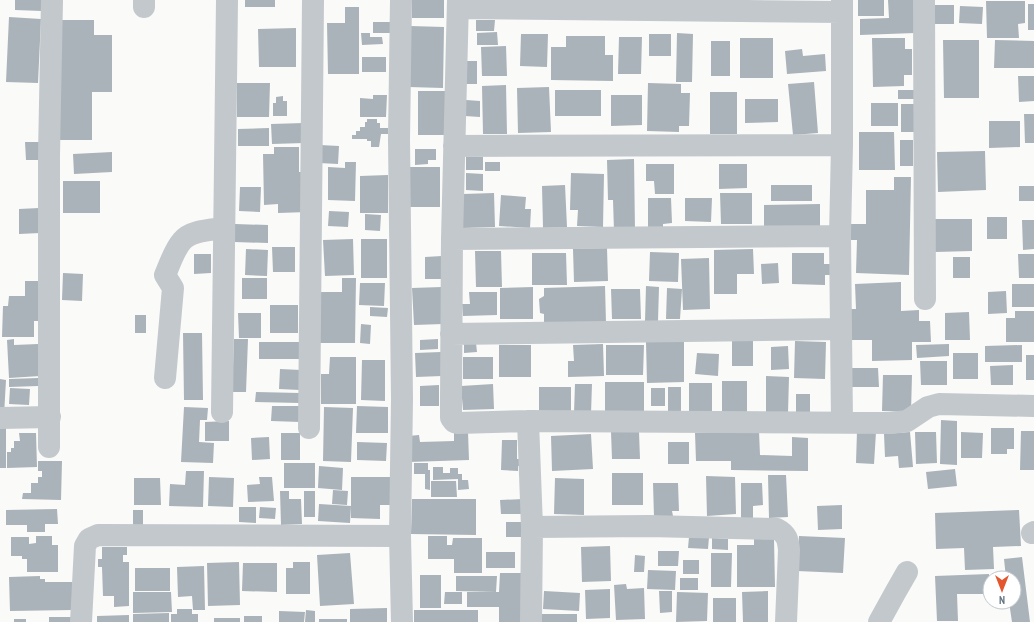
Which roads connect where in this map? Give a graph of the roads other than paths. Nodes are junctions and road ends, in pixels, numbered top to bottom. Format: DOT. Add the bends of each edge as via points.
graph roads {
  1 [pos="52,0"];
  2 [pos="227,0"];
  3 [pos="313,0"];
  4 [pos="401,0"];
  5 [pos="924,0"];
  6 [pos="458,4"];
  7 [pos="842,6"];
  8 [pos="842,145"];
  9 [pos="454,146"];
  10 [pos="224,228"];
  11 [pos="840,236"];
  12 [pos="452,239"];
  13 [pos="925,299"];
  14 [pos="841,329"];
  15 [pos="451,334"];
  16 [pos="165,378"];
  17 [pos="1034,406"];
  18 [pos="222,412"];
  19 [pos="50,417"];
  20 [pos="0,418"];
  21 [pos="528,421"];
  22 [pos="842,422"];
  23 [pos="309,428"];
  24 [pos="49,448"];
  25 [pos="532,527"];
  26 [pos="400,536"];
  27 [pos="907,572"];
  28 [pos="81,622"];
  29 [pos="402,622"];
  30 [pos="531,622"];
  31 [pos="786,622"];
  32 [pos="880,622"];
  1 -- 19 [label="street" via="49,155"];
  2 -- 10 [label="street"];
  3 -- 23 [label="street"];
  4 -- 26 [label="street"];
  5 -- 13 [label="street"];
  6 -- 7 [label="street"];
  6 -- 9 [label="street"];
  7 -- 8 [label="street"];
  8 -- 9 [label="street"];
  8 -- 11 [label="street"];
  9 -- 12 [label="street"];
  10 -- 16 [label="street" via="197,233 183,240 165,275 173,288"];
  10 -- 18 [label="street"];
  11 -- 12 [label="street"];
  11 -- 14 [label="street"];
  12 -- 15 [label="street"];
  14 -- 15 [label="street"];
  14 -- 22 [label="street"];
  15 -- 21 [label="street" via="451,418 454,422"];
  17 -- 22 [label="street" via="939,404 928,407 907,421"];
  19 -- 20 [label="street"];
  19 -- 24 [label="street"];
  21 -- 22 [label="street"];
  21 -- 25 [label="street"];
  25 -- 30 [label="street"];
  25 -- 31 [label="street" via="777,529 788,539"];
  26 -- 28 [label="street" via="98,535 88,539 85,546"];
  26 -- 29 [label="street"];
  27 -- 32 [label="street"];
}
